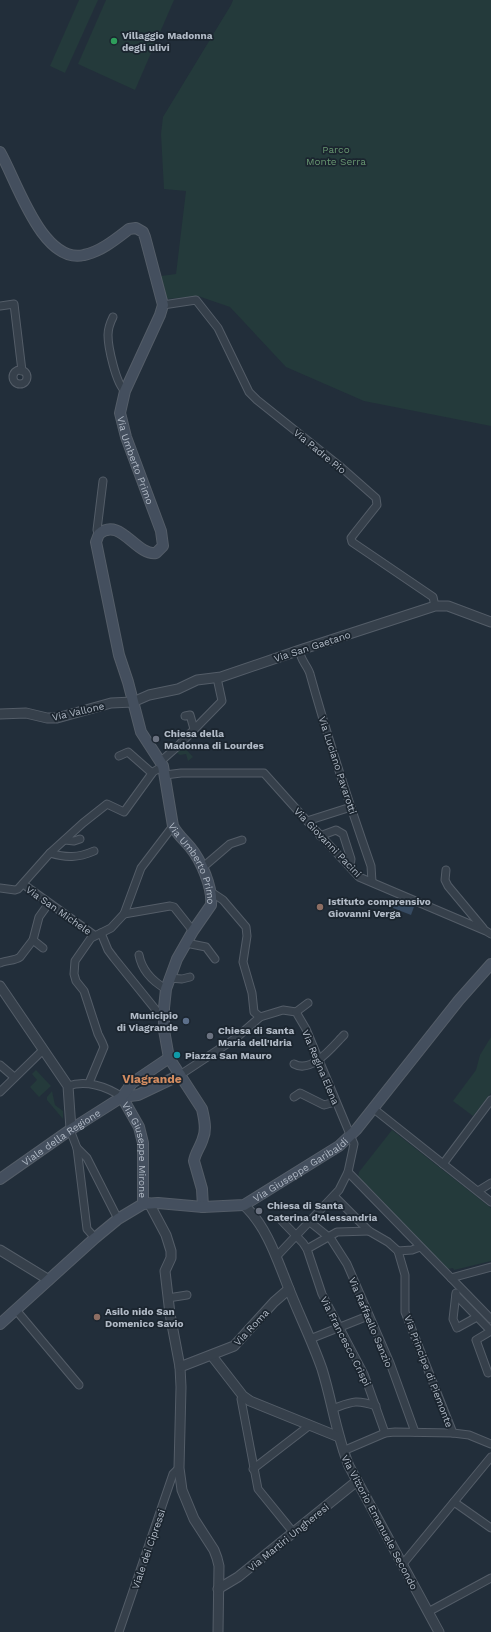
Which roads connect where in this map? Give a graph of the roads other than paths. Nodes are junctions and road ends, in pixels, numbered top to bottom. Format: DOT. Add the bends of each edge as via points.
graph roads {
  1 [pos="0,152"];
  2 [pos="163,305"];
  3 [pos="0,306"];
  4 [pos="113,317"];
  5 [pos="22,371"];
  6 [pos="125,391"];
  7 [pos="103,481"];
  8 [pos="99,534"];
  9 [pos="435,606"];
  10 [pos="491,622"];
  11 [pos="300,650"];
  12 [pos="217,678"];
  13 [pos="133,702"];
  14 [pos="0,714"];
  15 [pos="185,716"];
  16 [pos="194,729"];
  17 [pos="119,756"];
  18 [pos="163,768"];
  19 [pos="152,772"];
  20 [pos="351,807"];
  21 [pos="307,821"];
  22 [pos="173,826"];
  23 [pos="320,836"];
  24 [pos="80,839"];
  25 [pos="65,840"];
  26 [pos="242,840"];
  27 [pos="94,851"];
  28 [pos="50,853"];
  29 [pos="350,867"];
  30 [pos="202,868"];
  31 [pos="446,870"];
  32 [pos="372,882"];
  33 [pos="23,884"];
  34 [pos="0,888"];
  35 [pos="210,892"];
  36 [pos="50,903"];
  37 [pos="124,914"];
  38 [pos="193,930"];
  39 [pos="489,932"];
  40 [pos="98,934"];
  41 [pos="33,940"];
  42 [pos="186,943"];
  43 [pos="43,948"];
  44 [pos="139,955"];
  45 [pos="215,959"];
  46 [pos="0,963"];
  47 [pos="491,964"];
  48 [pos="190,977"];
  49 [pos="169,978"];
  50 [pos="0,986"];
  51 [pos="166,989"];
  52 [pos="308,1003"];
  53 [pos="296,1012"];
  54 [pos="260,1017"];
  55 [pos="164,1020"];
  56 [pos="344,1035"];
  57 [pos="43,1050"];
  58 [pos="169,1058"];
  59 [pos="319,1060"];
  60 [pos="294,1064"];
  61 [pos="0,1065"];
  62 [pos="181,1076"];
  63 [pos="14,1077"];
  64 [pos="89,1083"];
  65 [pos="68,1086"];
  66 [pos="0,1092"];
  67 [pos="122,1097"];
  68 [pos="294,1097"];
  69 [pos="491,1100"];
  70 [pos="335,1102"];
  71 [pos="374,1109"];
  72 [pos="72,1129"];
  73 [pos="352,1136"];
  74 [pos="77,1148"];
  75 [pos="443,1164"];
  76 [pos="348,1172"];
  77 [pos="0,1179"];
  78 [pos="491,1183"];
  79 [pos="478,1191"];
  80 [pos="334,1196"];
  81 [pos="491,1202"];
  82 [pos="146,1204"];
  83 [pos="244,1205"];
  84 [pos="204,1207"];
  85 [pos="118,1219"];
  86 [pos="282,1221"];
  87 [pos="310,1222"];
  88 [pos="369,1231"];
  89 [pos="297,1236"];
  90 [pos="95,1238"];
  91 [pos="327,1238"];
  92 [pos="420,1247"];
  93 [pos="307,1248"];
  94 [pos="0,1250"];
  95 [pos="398,1251"];
  96 [pos="276,1257"];
  97 [pos="491,1267"];
  98 [pos="49,1280"];
  99 [pos="453,1280"];
  100 [pos="289,1289"];
  101 [pos="186,1295"];
  102 [pos="456,1295"];
  103 [pos="168,1298"];
  104 [pos="16,1310"];
  105 [pos="368,1316"];
  106 [pos="477,1317"];
  107 [pos="491,1319"];
  108 [pos="0,1324"];
  109 [pos="339,1328"];
  110 [pos="310,1339"];
  111 [pos="212,1356"];
  112 [pos="180,1367"];
  113 [pos="488,1373"];
  114 [pos="79,1385"];
  115 [pos="243,1396"];
  116 [pos="376,1406"];
  117 [pos="332,1409"];
  118 [pos="310,1425"];
  119 [pos="415,1432"];
  120 [pos="385,1433"];
  121 [pos="453,1433"];
  122 [pos="339,1437"];
  123 [pos="491,1444"];
  124 [pos="343,1451"];
  125 [pos="491,1457"];
  126 [pos="180,1468"];
  127 [pos="253,1469"];
  128 [pos="357,1481"];
  129 [pos="454,1502"];
  130 [pos="491,1528"];
  131 [pos="293,1532"];
  132 [pos="402,1565"];
  133 [pos="491,1578"];
  134 [pos="218,1590"];
  135 [pos="428,1612"];
  136 [pos="119,1632"];
  137 [pos="218,1632"];
  138 [pos="439,1632"];
  1 -- 2 [label="main road" via="40,231 59,250 70,255 82,256 92,253 129,229 136,228 142,232"];
  2 -- 6 [label="main road, Via Umberto Primo"];
  2 -- 9 [label="street, Via Padre Pio" via="196,300 218,328 250,392 257,400 376,498 377,505 351,538 352,542 432,597"];
  3 -- 5 [label="street" via="14,304"];
  4 -- 6 [label="street" via="109,332 110,344 118,382"];
  6 -- 8 [label="main road, Via Umberto Primo" via="120,406 121,419 161,531 163,546 156,553 147,553 120,532 106,530"];
  7 -- 8 [label="street" via="97,530"];
  8 -- 13 [label="main road, Via Umberto Primo" via="96,542 119,655"];
  9 -- 10 [label="street, Via San Gaetano" via="448,606"];
  9 -- 11 [label="street, Via San Gaetano"];
  11 -- 12 [label="street, Via San Gaetano"];
  11 -- 20 [label="street, Via Luciano Pavarotti" via="299,654 309,671"];
  12 -- 13 [label="street, Via San Gaetano" via="198,680 178,689"];
  12 -- 16 [label="street" via="220,703"];
  13 -- 14 [label="street, Via Vallone" via="111,703 57,718 26,713"];
  13 -- 18 [label="main road, Via Umberto Primo" via="141,732"];
  15 -- 16 [label="street" via="190,715"];
  16 -- 18 [label="street"];
  17 -- 19 [label="street" via="128,752"];
  18 -- 19 [label="street"];
  18 -- 21 [label="street, Via Giovanni Pacini" via="191,773 264,772"];
  18 -- 22 [label="main road, Via Umberto Primo"];
  19 -- 25 [label="street" via="124,812 107,804"];
  20 -- 21 [label="street"];
  20 -- 32 [label="street, Via Luciano Pavarotti" via="371,866"];
  21 -- 23 [label="street, Via Giovanni Pacini"];
  22 -- 30 [label="main road, Via Umberto Primo" via="196,854"];
  22 -- 37 [label="street" via="142,868"];
  23 -- 29 [label="street, Via Giovanni Pacini"];
  23 -- 29 [label="street" via="336,830 343,834 351,859"];
  24 -- 25 [label="street"];
  25 -- 28 [label="street"];
  26 -- 30 [label="street" via="230,844"];
  27 -- 28 [label="street" via="78,857"];
  28 -- 33 [label="street"];
  29 -- 32 [label="street, Via Giovanni Pacini" via="359,877"];
  30 -- 35 [label="main road, Via Umberto Primo"];
  31 -- 39 [label="street" via="445,880 448,886"];
  32 -- 39 [label="street, Via Giovanni Pacini"];
  33 -- 34 [label="street" via="15,890"];
  33 -- 36 [label="street, Via San Michele"];
  35 -- 38 [label="main road, Via Umberto Primo" via="211,905"];
  35 -- 54 [label="street" via="223,900 246,927 243,962 252,993 254,1012"];
  36 -- 40 [label="street, Via San Michele"];
  36 -- 41 [label="street" via="39,917"];
  37 -- 38 [label="street" via="170,906 174,907"];
  37 -- 40 [label="street" via="111,928"];
  38 -- 42 [label="main road, Via Umberto Primo"];
  40 -- 55 [label="street"];
  40 -- 64 [label="street" via="91,938 78,957 74,969 76,980 84,991 104,1047"];
  41 -- 43 [label="street"];
  41 -- 46 [label="street" via="18,959"];
  42 -- 45 [label="street" via="206,947"];
  42 -- 49 [label="main road, Via Umberto Primo"];
  44 -- 51 [label="street" via="150,978"];
  47 -- 71 [label="main road, Via Giuseppe Garibaldi" via="459,1000"];
  48 -- 49 [label="street" via="182,980"];
  49 -- 51 [label="main road, Via Umberto Primo"];
  50 -- 57 [label="street"];
  51 -- 55 [label="main road, Via Umberto Primo"];
  52 -- 53 [label="street"];
  53 -- 54 [label="street" via="283,1010"];
  53 -- 59 [label="street, Via Regina Elena"];
  54 -- 62 [label="street" via="236,1038"];
  55 -- 58 [label="main road, Via Umberto Primo"];
  56 -- 59 [label="street"];
  57 -- 63 [label="street"];
  57 -- 65 [label="street"];
  58 -- 62 [label="main road"];
  58 -- 67 [label="main road" via="132,1083"];
  59 -- 60 [label="street" via="299,1067"];
  59 -- 70 [label="street, Via Regina Elena"];
  61 -- 63 [label="street"];
  62 -- 67 [label="main road" via="138,1095"];
  62 -- 84 [label="main road" via="202,1109 204,1119 204,1137 194,1161"];
  63 -- 66 [label="street"];
  64 -- 65 [label="street"];
  64 -- 67 [label="street" via="113,1090"];
  65 -- 72 [label="street"];
  67 -- 72 [label="main road, Viale della Regione"];
  67 -- 82 [label="main road, Via Giuseppe Mirone" via="139,1127 143,1143"];
  68 -- 70 [label="street" via="300,1093 324,1105"];
  69 -- 75 [label="street"];
  70 -- 73 [label="street, Via Regina Elena"];
  71 -- 73 [label="main road, Via Giuseppe Garibaldi"];
  71 -- 75 [label="street"];
  72 -- 74 [label="street"];
  72 -- 77 [label="main road, Viale della Regione"];
  73 -- 76 [label="street" via="354,1144"];
  73 -- 83 [label="main road, Via Giuseppe Garibaldi"];
  74 -- 85 [label="street" via="87,1158"];
  74 -- 90 [label="street" via="87,1229"];
  75 -- 79 [label="street"];
  76 -- 80 [label="street"];
  76 -- 92 [label="street"];
  78 -- 79 [label="street"];
  79 -- 81 [label="street"];
  80 -- 87 [label="street"];
  80 -- 88 [label="street"];
  82 -- 84 [label="main road, Via Giuseppe Garibaldi" via="158,1202"];
  82 -- 85 [label="main road"];
  82 -- 103 [label="street" via="160,1223 171,1251 171,1258 165,1271"];
  83 -- 84 [label="main road, Via Giuseppe Garibaldi"];
  83 -- 96 [label="street" via="261,1225"];
  85 -- 90 [label="main road"];
  86 -- 89 [label="street"];
  87 -- 89 [label="street"];
  87 -- 91 [label="street, Via Raffaello Sanzio"];
  88 -- 91 [label="street" via="337,1232"];
  88 -- 95 [label="street"];
  89 -- 93 [label="street"];
  89 -- 96 [label="street"];
  90 -- 98 [label="main road"];
  91 -- 93 [label="street"];
  91 -- 105 [label="street, Via Raffaello Sanzio" via="331,1239 347,1264"];
  92 -- 95 [label="street"];
  92 -- 99 [label="street"];
  93 -- 109 [label="street, Via Francesco Crispi" via="322,1294"];
  94 -- 98 [label="street"];
  95 -- 121 [label="street, Via Principe di Piemonte" via="405,1274 405,1312"];
  96 -- 100 [label="street, Via Vittorio Emanuele Secondo"];
  97 -- 99 [label="street"];
  98 -- 104 [label="main road"];
  99 -- 102 [label="street"];
  99 -- 107 [label="street"];
  100 -- 110 [label="street, Via Vittorio Emanuele Secondo"];
  100 -- 111 [label="street, Via Roma" via="274,1302 240,1342"];
  101 -- 103 [label="street"];
  102 -- 106 [label="street"];
  102 -- 106 [label="street" via="453,1319 457,1328"];
  103 -- 112 [label="street"];
  104 -- 108 [label="main road"];
  104 -- 114 [label="street"];
  105 -- 109 [label="street"];
  105 -- 119 [label="street, Via Raffaello Sanzio" via="390,1364"];
  106 -- 113 [label="street" via="491,1332 476,1340"];
  109 -- 110 [label="street"];
  109 -- 116 [label="street, Via Francesco Crispi" via="364,1374"];
  110 -- 117 [label="street, Via Vittorio Emanuele Secondo" via="322,1369"];
  111 -- 112 [label="street, Via Roma"];
  111 -- 115 [label="street"];
  112 -- 126 [label="street"];
  115 -- 118 [label="street"];
  115 -- 127 [label="street" via="241,1399"];
  116 -- 117 [label="street" via="353,1401"];
  116 -- 120 [label="street, Via Francesco Crispi"];
  117 -- 122 [label="street, Via Vittorio Emanuele Secondo"];
  118 -- 122 [label="street"];
  118 -- 127 [label="street"];
  119 -- 120 [label="street"];
  119 -- 121 [label="street"];
  120 -- 124 [label="street"];
  121 -- 123 [label="street" via="469,1435"];
  122 -- 124 [label="street, Via Vittorio Emanuele Secondo"];
  124 -- 128 [label="street, Via Vittorio Emanuele Secondo"];
  125 -- 129 [label="street"];
  126 -- 134 [label="street" via="182,1490 189,1509 217,1558"];
  126 -- 136 [label="street, Viale dei Cipressi" via="173,1474"];
  127 -- 131 [label="street" via="258,1489"];
  128 -- 131 [label="street, Via Martiri Ungheresi"];
  128 -- 132 [label="street, Via Vittorio Emanuele Secondo"];
  129 -- 130 [label="street"];
  129 -- 132 [label="street"];
  131 -- 134 [label="street, Via Martiri Ungheresi"];
  132 -- 135 [label="street, Via Vittorio Emanuele Secondo"];
  133 -- 135 [label="street"];
  134 -- 137 [label="street"];
  135 -- 138 [label="street, Via Vittorio Emanuele Secondo"];
}
